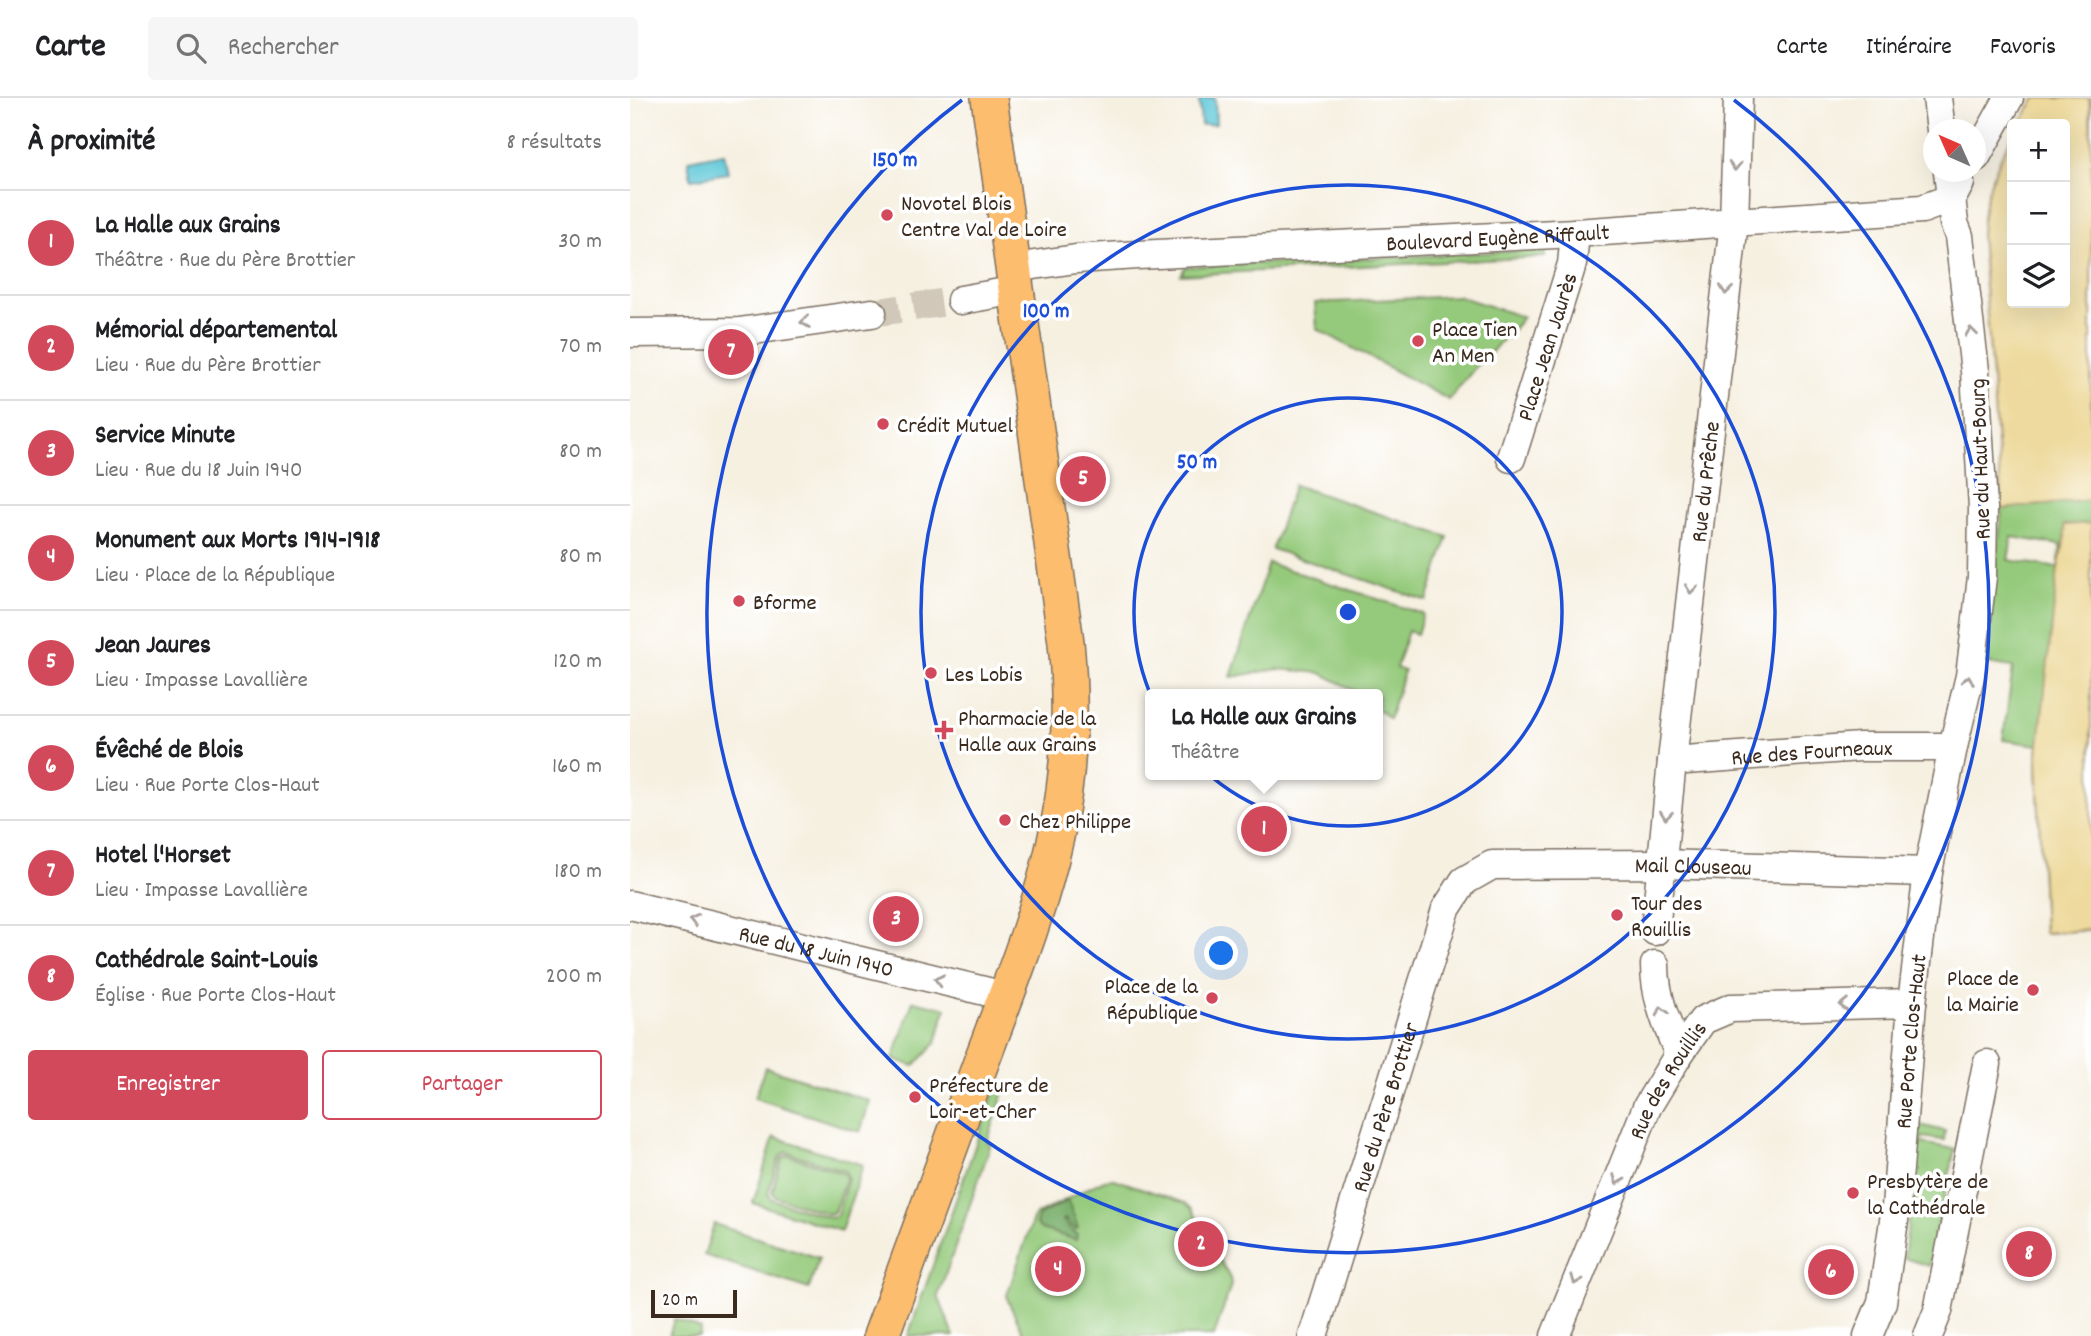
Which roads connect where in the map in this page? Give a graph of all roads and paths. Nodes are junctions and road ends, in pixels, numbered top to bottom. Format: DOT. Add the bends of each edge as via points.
graph roads {
  1 [pos="989,98"];
  2 [pos="1738,98"];
  3 [pos="1937,98"];
  4 [pos="2009,98"];
  5 [pos="1940,119"];
  6 [pos="1986,138"];
  7 [pos="1950,185"];
  8 [pos="1977,216"];
  9 [pos="1734,222"];
  10 [pos="1575,233"];
  11 [pos="1015,279"];
  12 [pos="961,300"];
  13 [pos="872,313"];
  14 [pos="630,333"];
  15 [pos="1511,458"];
  16 [pos="1953,747"];
  17 [pos="1672,761"];
  18 [pos="1661,864"];
  19 [pos="1928,872"];
  20 [pos="1464,881"];
  21 [pos="630,905"];
  22 [pos="1655,931"];
  23 [pos="1654,965"];
  24 [pos="1005,996"];
  25 [pos="1912,1003"];
  26 [pos="1679,1054"];
  27 [pos="1987,1064"];
  28 [pos="895,1298"];
  29 [pos="1932,1326"];
  30 [pos="881,1336"];
  31 [pos="895,1336"];
  32 [pos="1313,1336"];
  33 [pos="1555,1336"];
  34 [pos="1868,1336"];
  1 -- 11 [label="main road"];
  2 -- 9 [label="street, Rue du Prêche, one-way"];
  3 -- 5 [label="street"];
  4 -- 6 [label="street"];
  7 -- 8 [label="street"];
  7 -- 9 [label="street, Boulevard Eugène Riffault" via="1922,209"];
  16 -- 7 [label="street, Rue du Haut-Bourg, one-way" via="1970,676 1982,577 1983,508 1975,371"];
  9 -- 10 [label="street, Boulevard Eugène Riffault"];
  9 -- 17 [label="street, Rue du Prêche, one-way"];
  10 -- 11 [label="street, Boulevard Eugène Riffault" via="1076,259"];
  10 -- 15 [label="street, Place Jean Jaurès" via="1572,264"];
  11 -- 12 [label="street, Boulevard Eugène Riffault"];
  11 -- 24 [label="main road" via="1066,642 1069,752 1044,884"];
  13 -- 14 [label="street, one-way" via="739,332"];
  16 -- 17 [label="street, Rue des Fourneaux" via="1860,747"];
  16 -- 19 [label="street, Rue Porte Clos-Haut"];
  17 -- 18 [label="street, Rue du Prêche, one-way"];
  18 -- 19 [label="street, Mail Clouseau"];
  18 -- 20 [label="street, Mail Clouseau" via="1492,865"];
  18 -- 22 [label="street, Rue du Prêche"];
  19 -- 25 [label="street, Rue Porte Clos-Haut"];
  20 -- 32 [label="street, Rue du Père Brottier" via="1446,909"];
  24 -- 21 [label="street, Rue du 18 Juin 1940, one-way"];
  26 -- 23 [label="street, one-way" via="1663,1018"];
  24 -- 28 [label="main road"];
  25 -- 26 [label="street, Rue des Rouillis, one-way" via="1731,1008 1703,1020"];
  25 -- 34 [label="street, Rue Porte Clos-Haut" via="1896,1207 1882,1302"];
  26 -- 33 [label="street, Rue des Rouillis, one-way" via="1647,1107"];
  27 -- 29 [label="street"];
  28 -- 30 [label="main road"];
  28 -- 31 [label="main road"];
}
